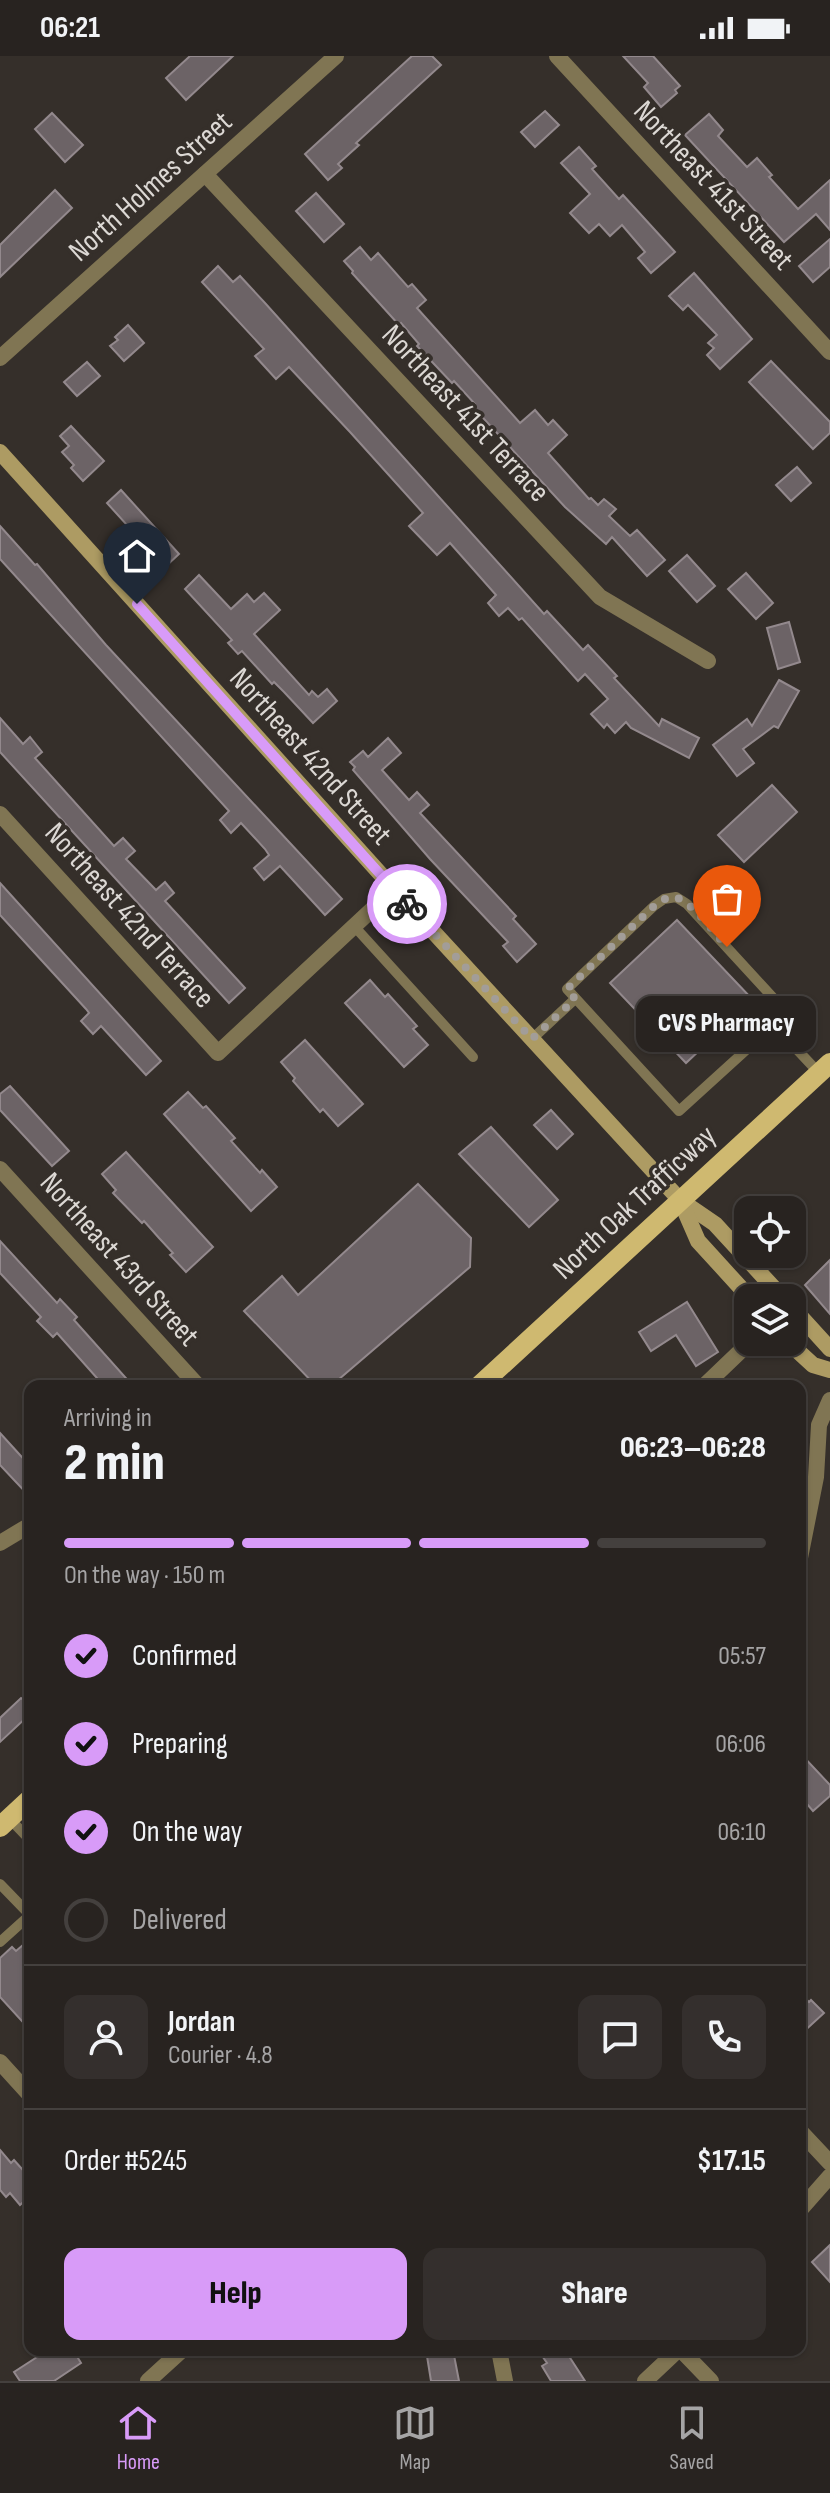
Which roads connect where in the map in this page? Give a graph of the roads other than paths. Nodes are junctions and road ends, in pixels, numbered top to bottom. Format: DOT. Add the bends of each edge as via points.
graph roads {
  1 [pos="336,56"];
  2 [pos="557,56"];
  3 [pos="205,174"];
  4 [pos="830,352"];
  5 [pos="0,358"];
  6 [pos="0,452"];
  7 [pos="708,661"];
  8 [pos="0,814"];
  9 [pos="394,889"];
  10 [pos="354,926"];
  11 [pos="575,999"];
  12 [pos="774,1025"];
  13 [pos="532,1039"];
  14 [pos="473,1057"];
  15 [pos="824,1068"];
  16 [pos="0,1169"];
  17 [pos="680,1200"];
  18 [pos="737,1284"];
  19 [pos="770,1284"];
  20 [pos="806,1322"];
  21 [pos="830,1349"];
  22 [pos="735,1356"];
  23 [pos="803,1356"];
  24 [pos="830,1370"];
  25 [pos="193,1380"];
  26 [pos="485,1380"];
  27 [pos="710,1380"];
  28 [pos="830,1400"];
  29 [pos="24,1527"];
  30 [pos="806,1528"];
  31 [pos="3,1536"];
  32 [pos="11,1814"];
  33 [pos="24,1832"];
  34 [pos="0,1884"];
  35 [pos="24,1909"];
  36 [pos="24,1920"];
  37 [pos="0,1942"];
  38 [pos="0,2062"];
  39 [pos="24,2088"];
  40 [pos="806,2137"];
  41 [pos="830,2163"];
  42 [pos="830,2176"];
  43 [pos="806,2203"];
  44 [pos="175,2356"];
  45 [pos="500,2356"];
  46 [pos="673,2356"];
  47 [pos="686,2356"];
  48 [pos="148,2381"];
  49 [pos="505,2381"];
  50 [pos="645,2381"];
  51 [pos="711,2381"];
  1 -- 3 [label="street, North Holmes Street"];
  2 -- 4 [label="street, Northeast 41st Street"];
  3 -- 5 [label="street, North Holmes Street"];
  3 -- 7 [label="street, Northeast 41st Terrace" via="600,597"];
  6 -- 9 [label="main road, Northeast 42nd Street"];
  8 -- 10 [label="street, Northeast 42nd Terrace" via="218,1053"];
  9 -- 10 [label="street"];
  9 -- 13 [label="main road, Northeast 42nd Street"];
  10 -- 14 [label="lane"];
  11 -- 12 [label="lane" via="679,1111"];
  11 -- 12 [label="lane" via="567,989 654,906 676,897 787,1013"];
  11 -- 13 [label="lane"];
  12 -- 15 [label="lane"];
  13 -- 17 [label="main road, Northeast 42nd Street"];
  15 -- 17 [label="main road, North Oak Trafficway"];
  16 -- 25 [label="street, Northeast 43rd Street"];
  17 -- 18 [label="main road" via="698,1241"];
  17 -- 19 [label="main road" via="715,1224"];
  17 -- 26 [label="main road, North Oak Trafficway"];
  20 -- 21 [label="main road"];
  22 -- 27 [label="street"];
  23 -- 24 [label="main road"];
  28 -- 30 [label="street" via="819,1425"];
  29 -- 31 [label="street"];
  32 -- 33 [label="lane"];
  34 -- 35 [label="lane"];
  36 -- 37 [label="lane"];
  38 -- 39 [label="street"];
  40 -- 41 [label="street"];
  42 -- 43 [label="street"];
  44 -- 48 [label="street"];
  45 -- 49 [label="street"];
  46 -- 50 [label="street"];
  47 -- 51 [label="street"];
}
